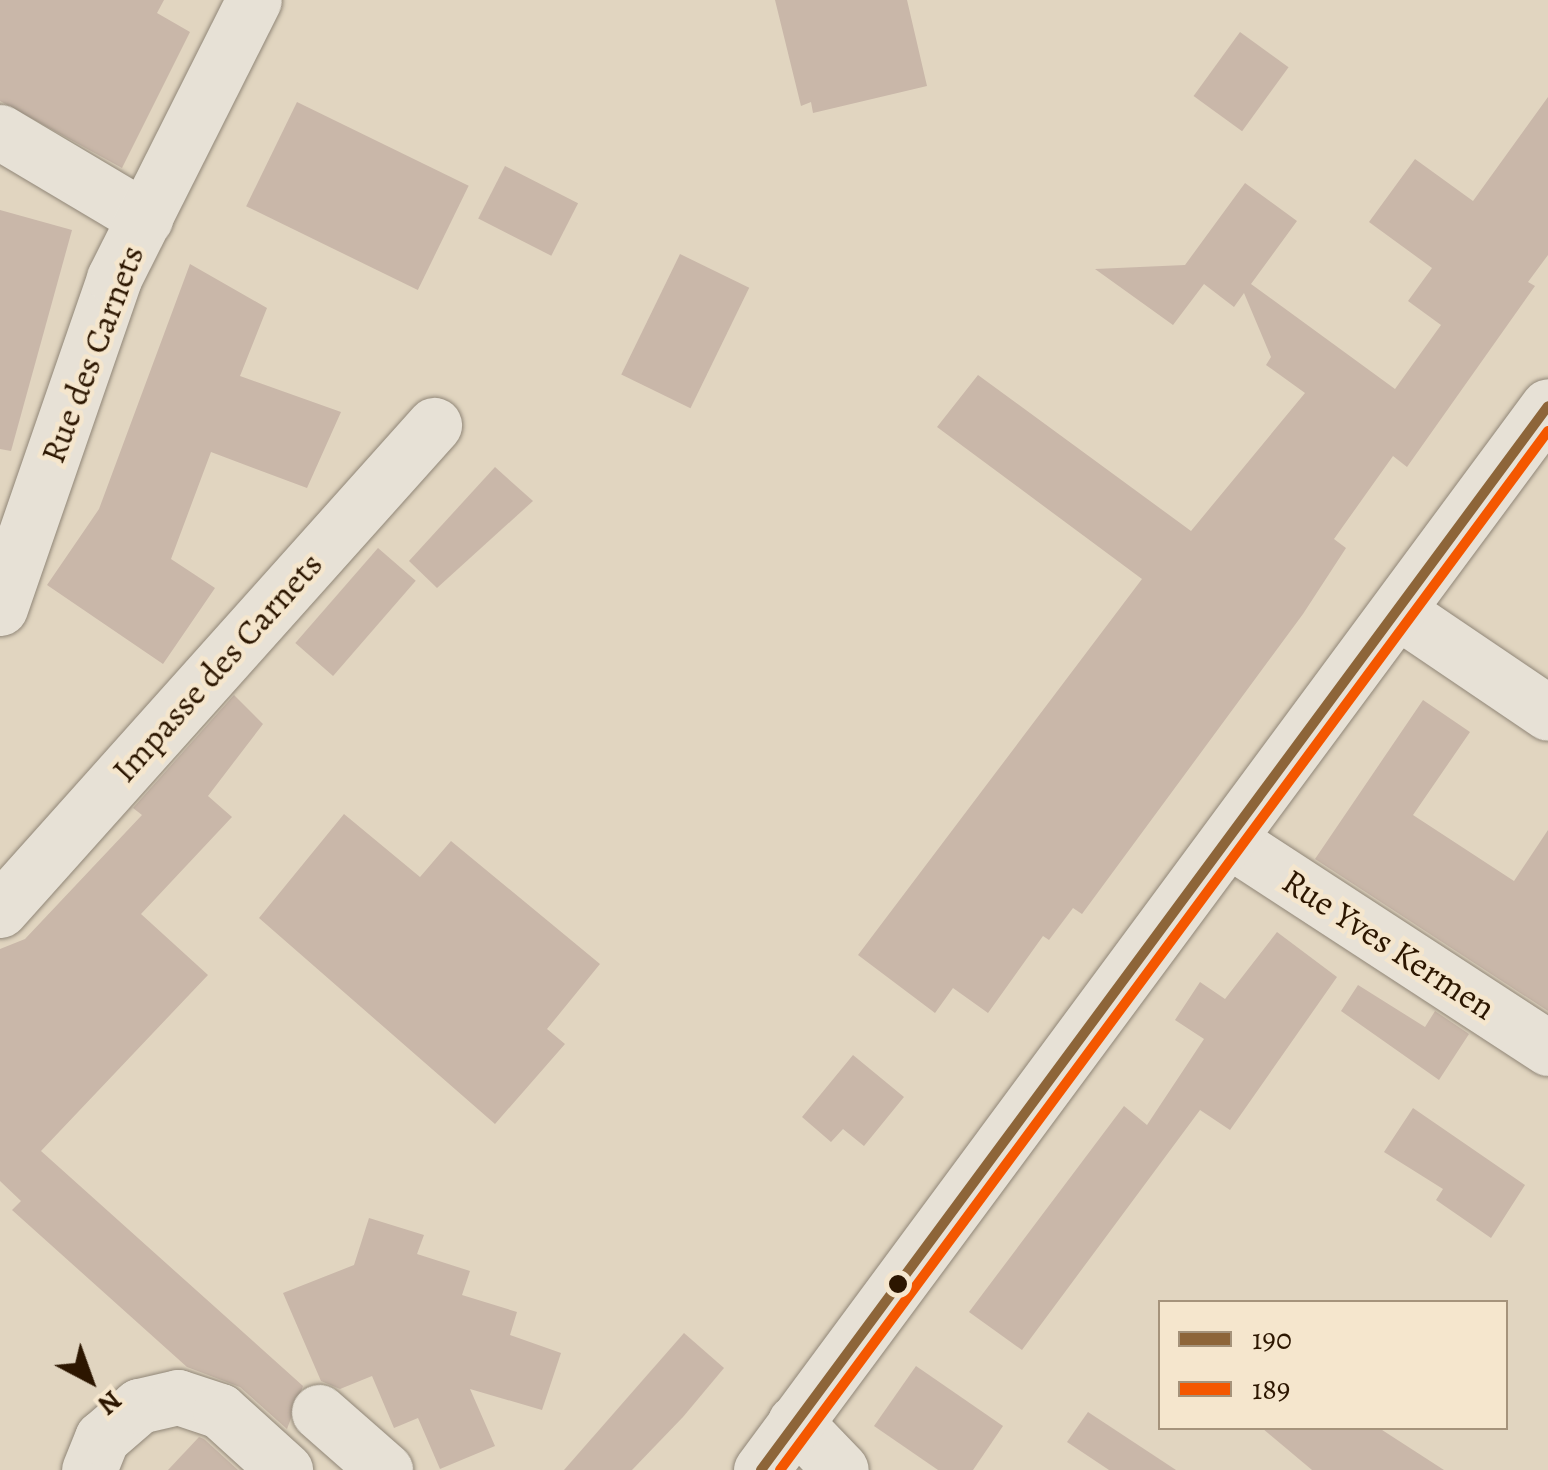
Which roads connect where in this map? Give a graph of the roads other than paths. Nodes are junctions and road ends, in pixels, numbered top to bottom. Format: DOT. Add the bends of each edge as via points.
graph roads {
  1 [pos="254,0"];
  2 [pos="0,132"];
  3 [pos="145,218"];
  4 [pos="1548,406"];
  5 [pos="434,424"];
  6 [pos="0,608"];
  7 [pos="1402,614"];
  8 [pos="1548,712"];
  9 [pos="1229,840"];
  10 [pos="0,910"];
  11 [pos="1548,1048"];
  12 [pos="319,1412"];
  13 [pos="795,1422"];
  14 [pos="89,1470"];
  15 [pos="285,1470"];
  16 [pos="386,1470"];
  17 [pos="761,1470"];
  18 [pos="841,1470"];
  1 -- 3 [label="street, Rue des Carnets"];
  2 -- 3 [label="street"];
  3 -- 6 [label="street, Rue des Carnets" via="114,278"];
  4 -- 7 [label="street"];
  5 -- 10 [label="street, Impasse des Carnets"];
  7 -- 8 [label="street"];
  7 -- 9 [label="street"];
  9 -- 11 [label="street, Rue Yves Kermen"];
  9 -- 13 [label="street"];
  12 -- 16 [label="street"];
  13 -- 17 [label="street"];
  13 -- 18 [label="street"];
  14 -- 15 [label="street" via="102,1438 139,1406 178,1397 220,1411"];
}
